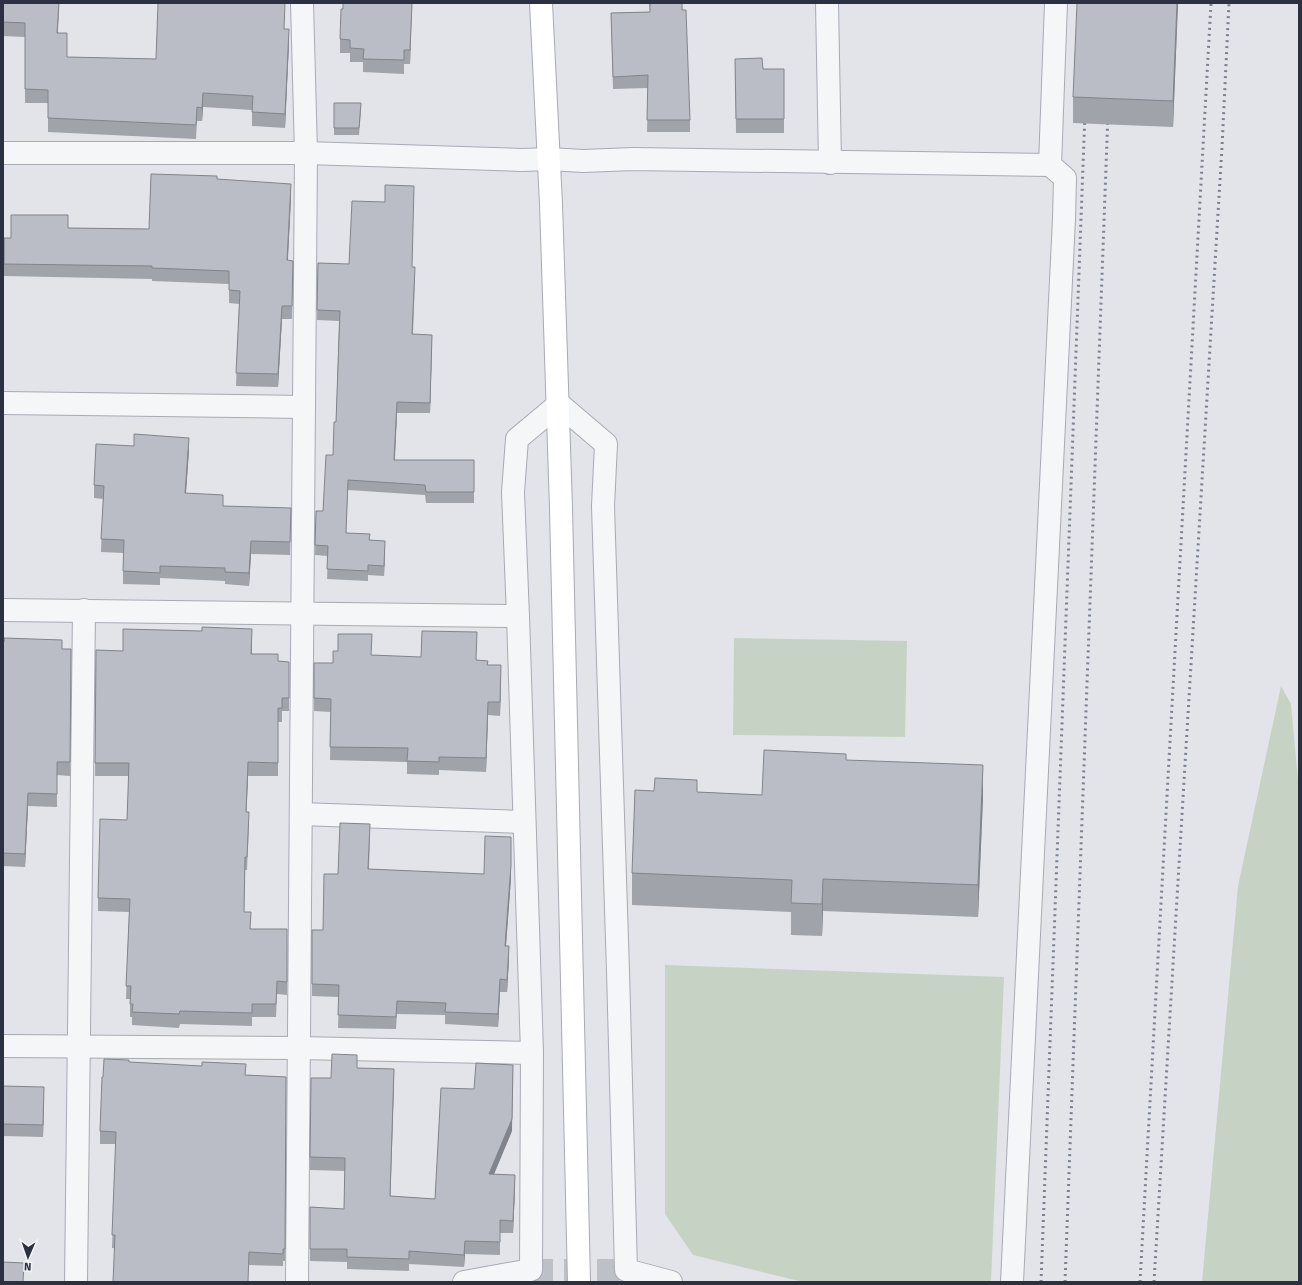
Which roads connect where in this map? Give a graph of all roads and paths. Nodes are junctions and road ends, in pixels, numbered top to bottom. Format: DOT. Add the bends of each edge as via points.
graph roads {
  1 [pos="302,3"];
  2 [pos="541,3"];
  3 [pos="827,3"];
  4 [pos="1056,3"];
  5 [pos="3,153"];
  6 [pos="306,153"];
  7 [pos="549,159"];
  8 [pos="830,162"];
  9 [pos="1050,165"];
  10 [pos="3,403"];
  11 [pos="558,404"];
  12 [pos="304,407"];
  13 [pos="3,610"];
  14 [pos="84,610"];
  15 [pos="302,614"];
  16 [pos="518,616"];
  17 [pos="301,814"];
  18 [pos="524,822"];
  19 [pos="3,1046"];
  20 [pos="79,1046"];
  21 [pos="299,1048"];
  22 [pos="532,1053"];
  23 [pos="76,1282"];
  24 [pos="297,1282"];
  25 [pos="464,1282"];
  26 [pos="579,1282"];
  27 [pos="671,1282"];
  28 [pos="1012,1282"];
  1 -- 6 [label="street"];
  2 -- 7 [label="street"];
  3 -- 8 [label="street"];
  4 -- 9 [label="street"];
  5 -- 6 [label="street"];
  6 -- 7 [label="street"];
  6 -- 12 [label="street"];
  7 -- 8 [label="street"];
  7 -- 11 [label="street"];
  8 -- 9 [label="street"];
  9 -- 28 [label="street" via="1065,178 1064,219"];
  10 -- 12 [label="street"];
  11 -- 16 [label="street" via="517,438 513,492"];
  11 -- 26 [label="street, bridge"];
  11 -- 27 [label="street" via="606,444 602,506 626,1270"];
  12 -- 15 [label="street"];
  13 -- 14 [label="street"];
  14 -- 15 [label="street"];
  14 -- 20 [label="street"];
  15 -- 16 [label="street"];
  15 -- 17 [label="street"];
  16 -- 18 [label="street"];
  17 -- 18 [label="street"];
  17 -- 21 [label="street"];
  18 -- 22 [label="street"];
  19 -- 20 [label="street"];
  20 -- 21 [label="street"];
  20 -- 23 [label="street"];
  21 -- 22 [label="street"];
  21 -- 24 [label="street"];
  22 -- 25 [label="street" via="531,1270"];
}
